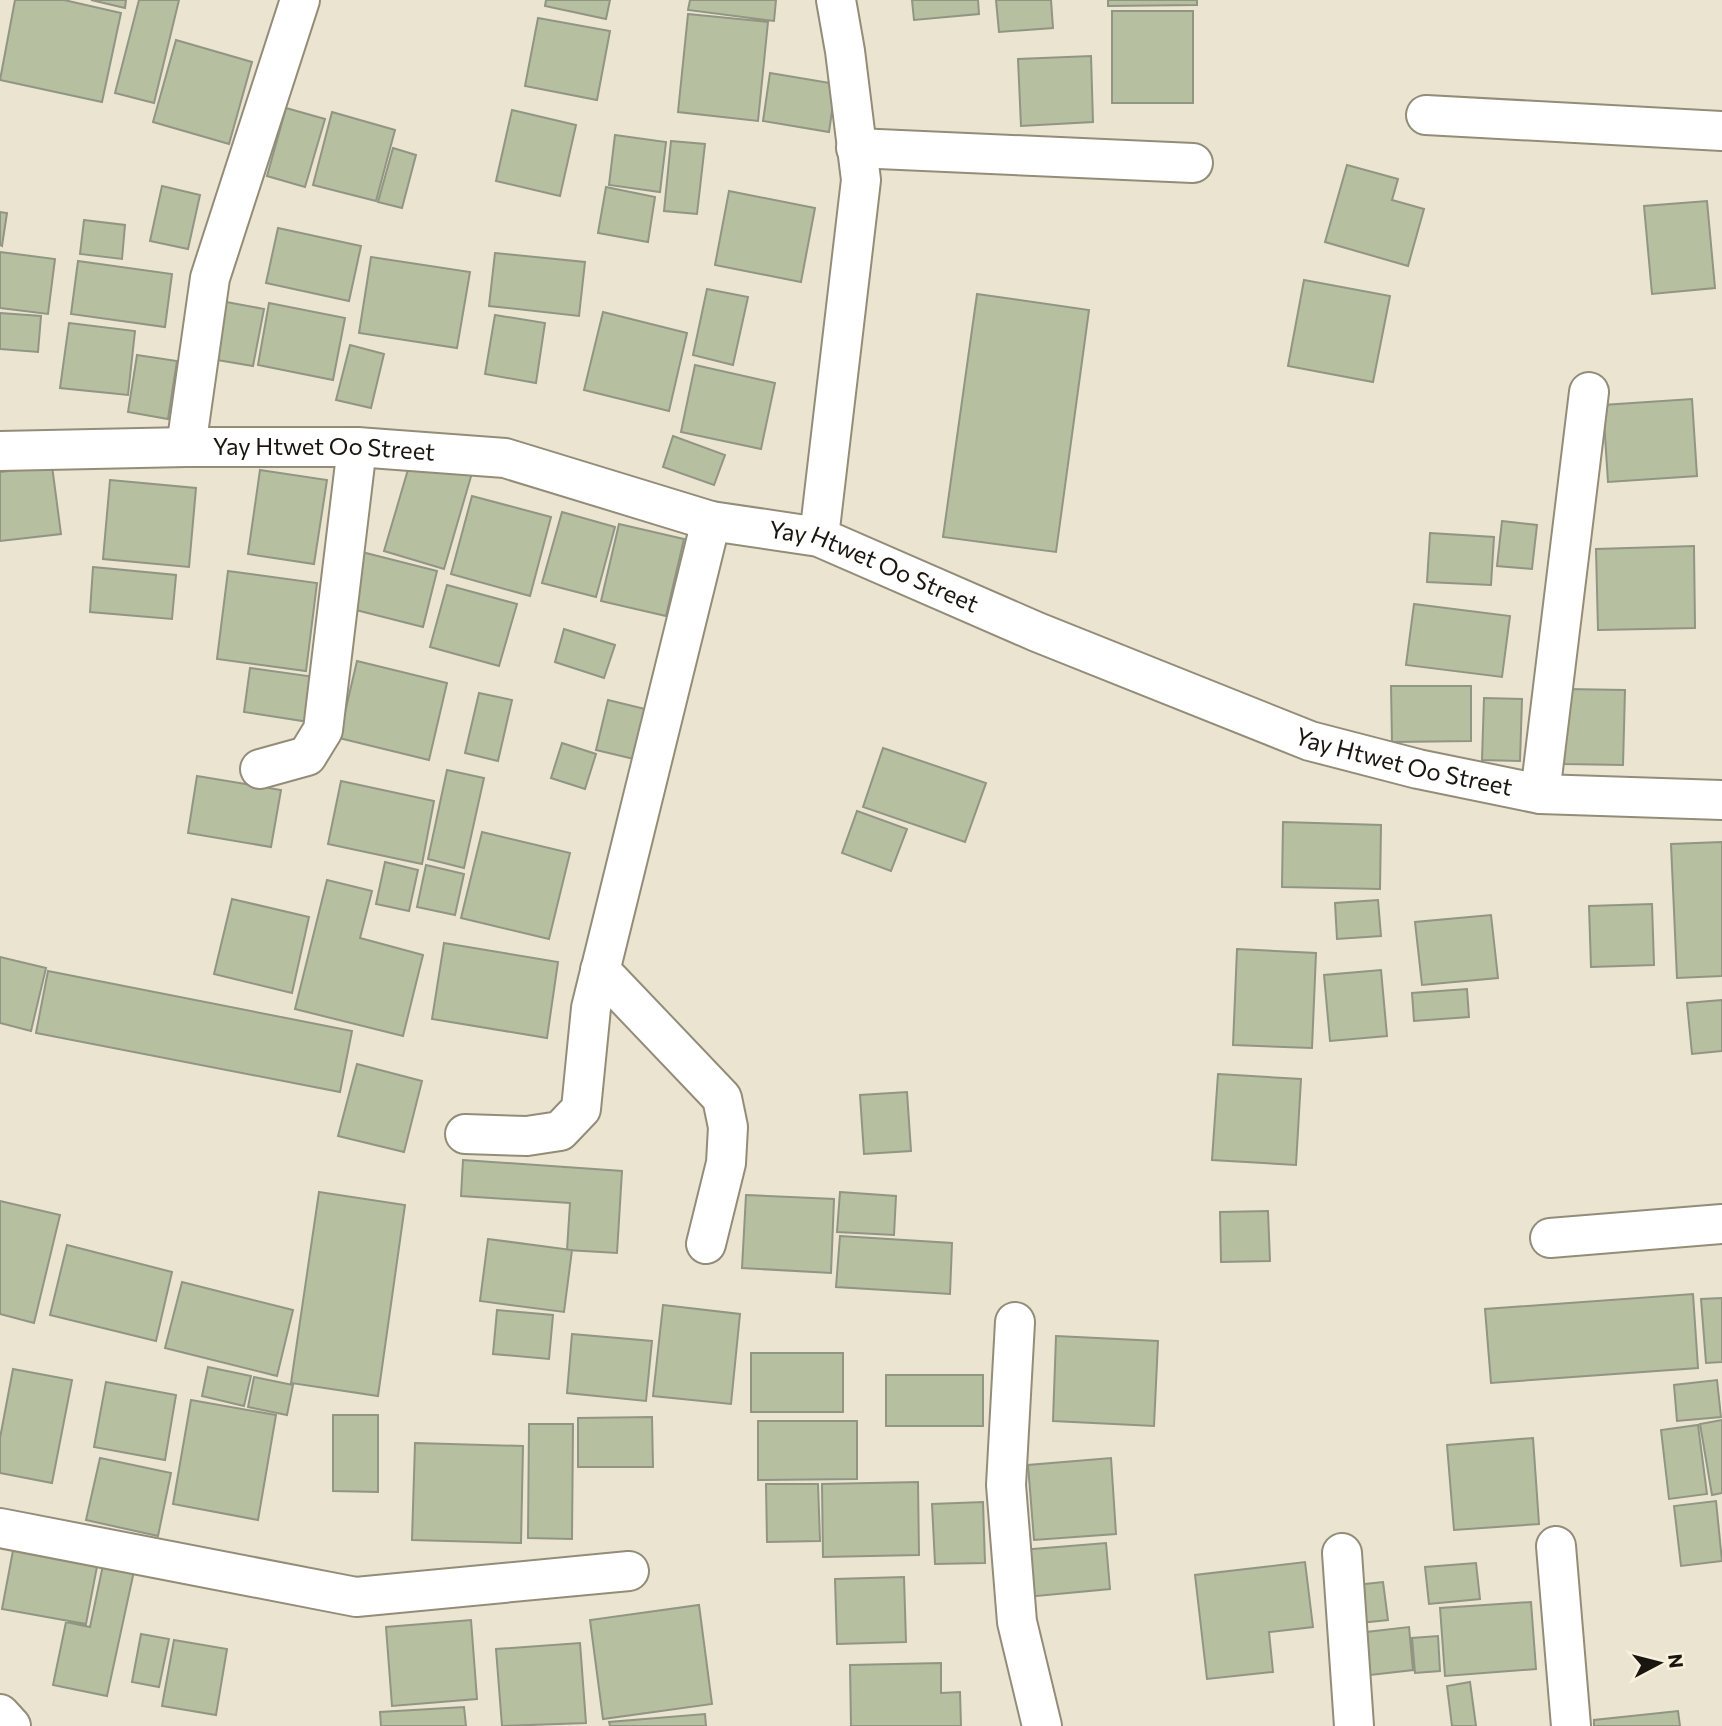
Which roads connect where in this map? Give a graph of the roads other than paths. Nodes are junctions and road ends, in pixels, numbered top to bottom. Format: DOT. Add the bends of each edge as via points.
graph roads {
  1 [pos="300,0"];
  2 [pos="836,0"];
  3 [pos="1426,115"];
  4 [pos="1722,131"];
  5 [pos="856,149"];
  6 [pos="1193,163"];
  7 [pos="1589,392"];
  8 [pos="186,447"];
  9 [pos="358,447"];
  10 [pos="0,451"];
  11 [pos="711,521"];
  12 [pos="819,537"];
  13 [pos="260,769"];
  14 [pos="1540,794"];
  15 [pos="1722,800"];
  16 [pos="600,970"];
  17 [pos="464,1134"];
  18 [pos="1722,1224"];
  19 [pos="1550,1238"];
  20 [pos="706,1244"];
  21 [pos="1014,1322"];
  22 [pos="0,1528"];
  23 [pos="1556,1546"];
  24 [pos="1342,1553"];
  25 [pos="629,1571"];
  26 [pos="0,1714"];
  27 [pos="11,1726"];
  28 [pos="1042,1726"];
  29 [pos="1354,1726"];
  30 [pos="1571,1726"];
  1 -- 8 [label="street" via="210,278"];
  2 -- 5 [label="street"];
  3 -- 4 [label="street"];
  5 -- 6 [label="street"];
  5 -- 12 [label="street" via="861,180"];
  7 -- 14 [label="street"];
  8 -- 9 [label="street, Yay Htwet Oo Street"];
  8 -- 10 [label="street, Yay Htwet Oo Street"];
  9 -- 11 [label="street, Yay Htwet Oo Street" via="505,458"];
  9 -- 13 [label="street" via="323,730 307,755"];
  11 -- 12 [label="street, Yay Htwet Oo Street"];
  11 -- 16 [label="street"];
  12 -- 14 [label="street, Yay Htwet Oo Street" via="1037,632 1310,741"];
  14 -- 15 [label="street, Yay Htwet Oo Street"];
  16 -- 17 [label="street" via="591,1008 581,1108 560,1131 527,1136"];
  16 -- 20 [label="street" via="722,1098 728,1127 726,1163"];
  18 -- 19 [label="street"];
  21 -- 28 [label="street" via="1007,1499 1017,1622"];
  22 -- 25 [label="street" via="356,1597"];
  23 -- 30 [label="street"];
  24 -- 29 [label="street"];
  26 -- 27 [label="street"];
}
